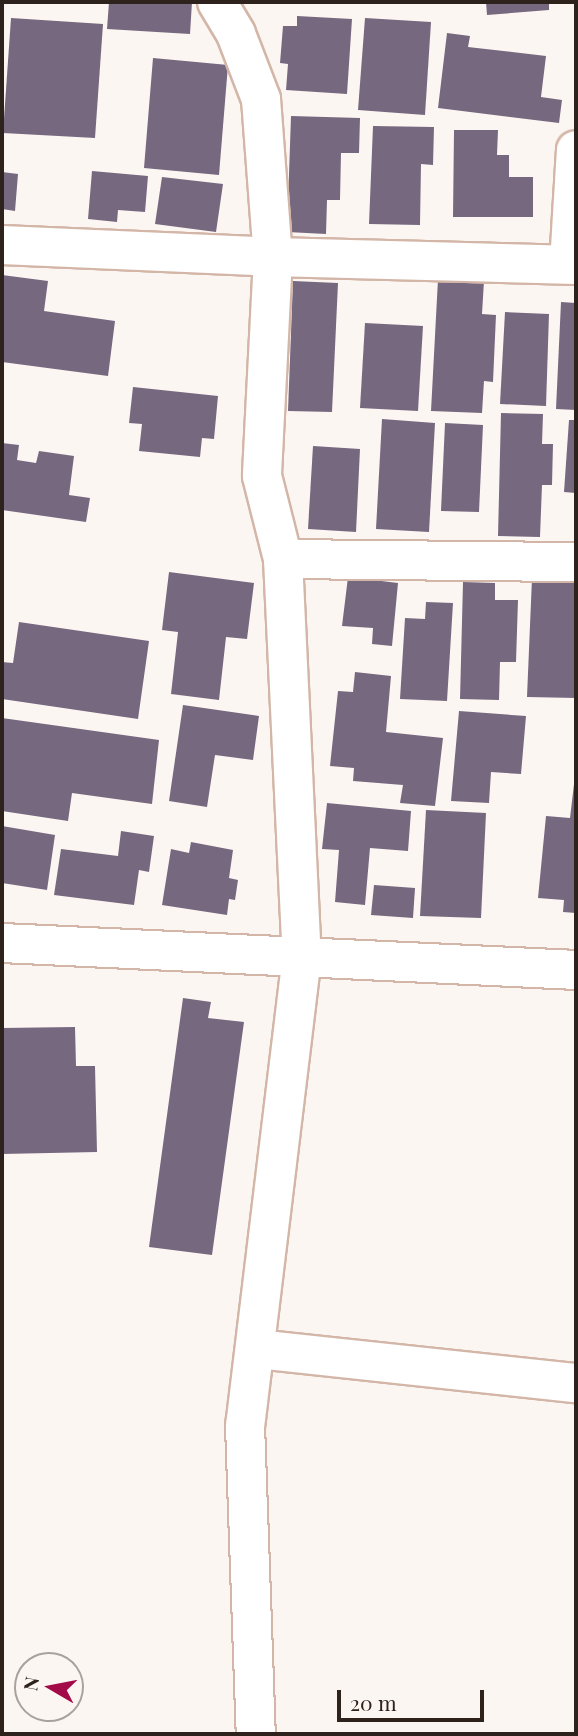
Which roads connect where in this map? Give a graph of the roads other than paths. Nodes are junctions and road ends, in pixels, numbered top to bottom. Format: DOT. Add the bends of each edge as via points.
graph roads {
  1 [pos="216,2"];
  2 [pos="576,150"];
  3 [pos="2,245"];
  4 [pos="273,257"];
  5 [pos="573,265"];
  6 [pos="283,559"];
  7 [pos="576,562"];
  8 [pos="2,943"];
  9 [pos="302,956"];
  10 [pos="576,970"];
  11 [pos="256,1349"];
  12 [pos="576,1382"];
  13 [pos="256,1734"];
  1 -- 4 [label="street" via="236,34 261,99"];
  2 -- 5 [label="street"];
  3 -- 4 [label="street"];
  4 -- 5 [label="street"];
  4 -- 6 [label="street" via="262,476"];
  6 -- 7 [label="street"];
  6 -- 9 [label="street"];
  8 -- 9 [label="street"];
  9 -- 10 [label="street"];
  9 -- 11 [label="street"];
  11 -- 12 [label="street"];
  11 -- 13 [label="street" via="245,1425"];
}
